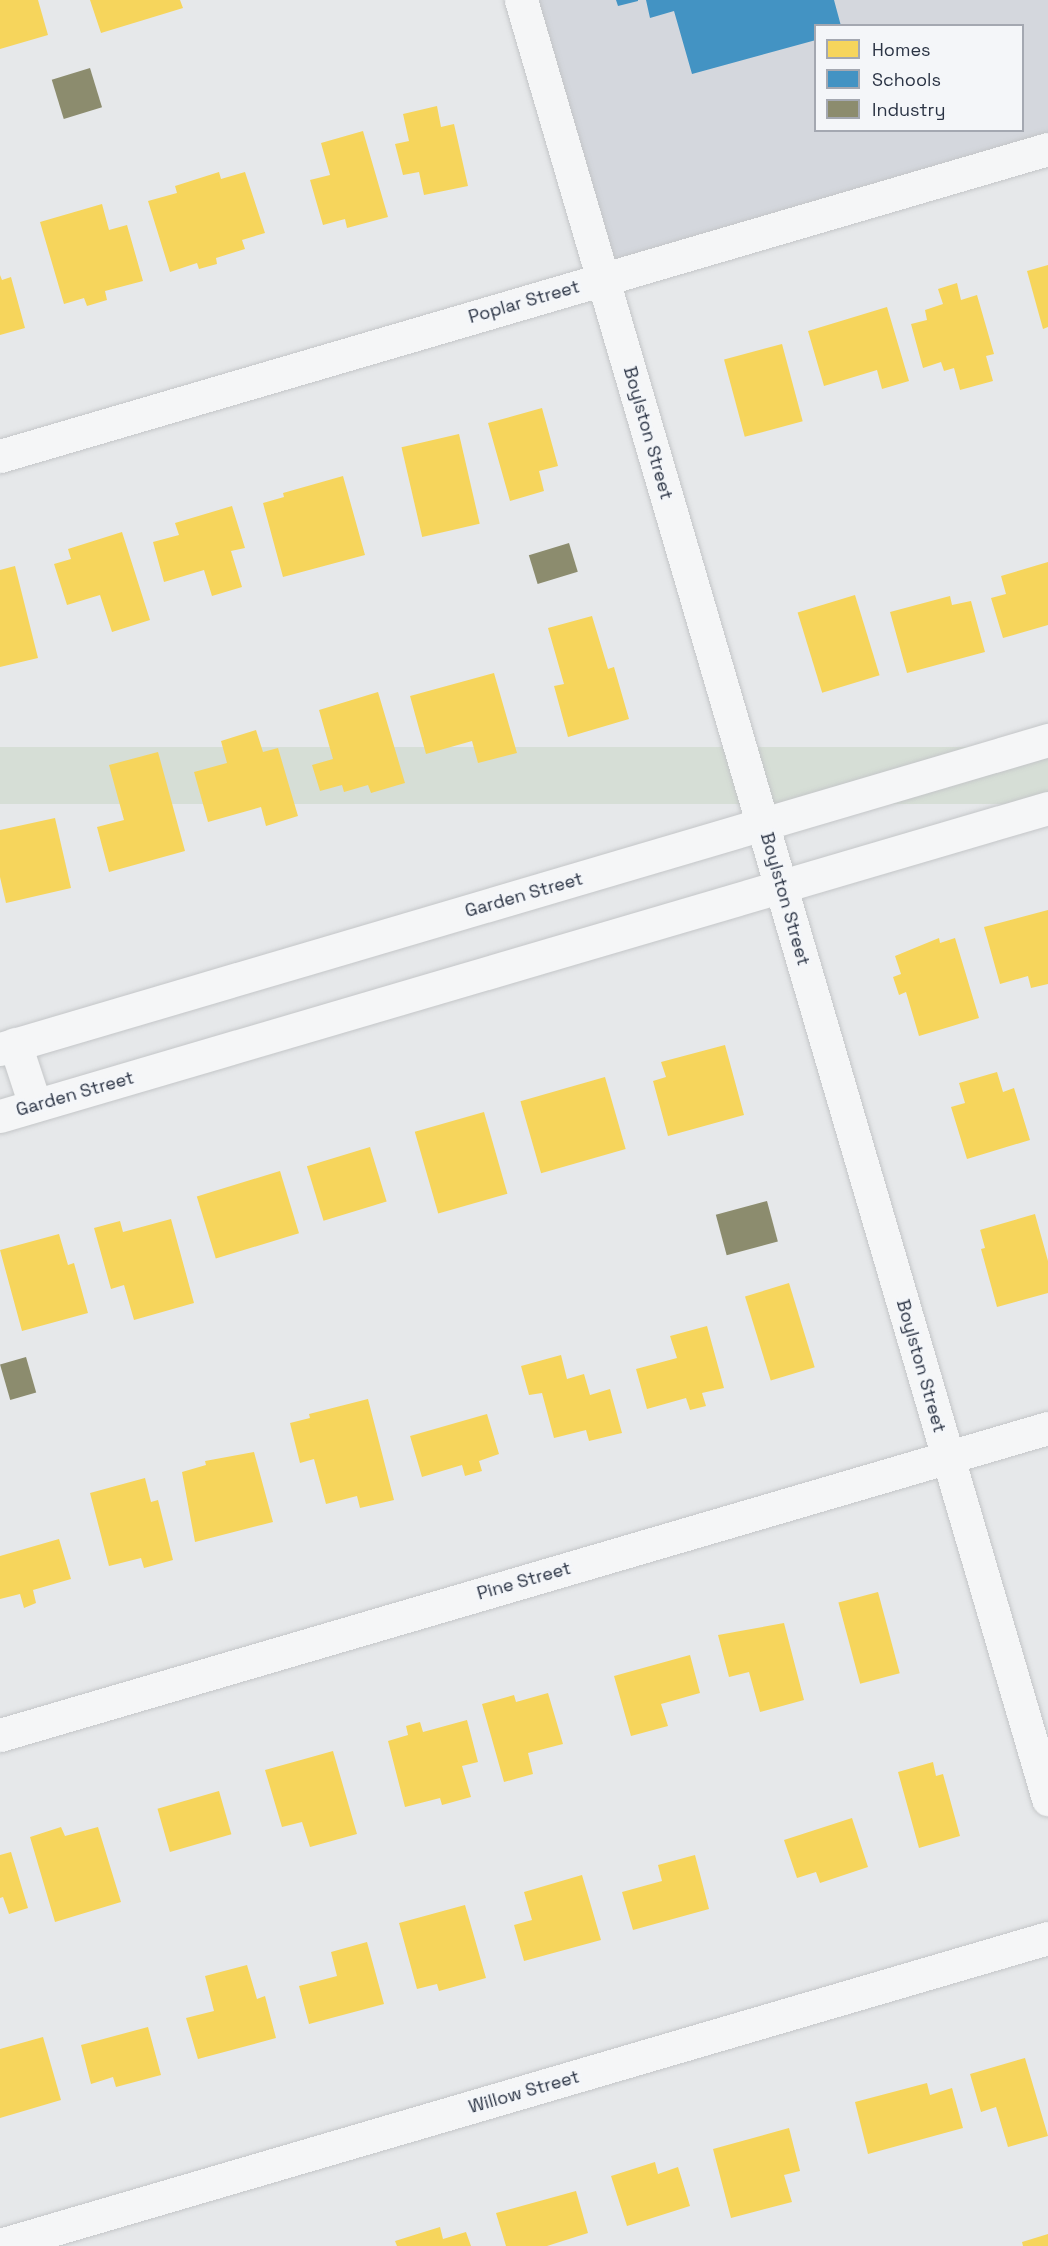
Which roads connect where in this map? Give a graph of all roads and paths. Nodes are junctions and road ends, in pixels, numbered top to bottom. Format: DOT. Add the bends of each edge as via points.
graph roads {
  1 [pos="521,0"];
  2 [pos="1048,149"];
  3 [pos="602,279"];
  4 [pos="0,456"];
  5 [pos="1048,740"];
  6 [pos="1048,808"];
  7 [pos="763,824"];
  8 [pos="782,887"];
  9 [pos="8,1046"];
  10 [pos="35,1105"];
  11 [pos="0,1116"];
  12 [pos="1048,1428"];
  13 [pos="947,1457"];
  14 [pos="0,1734"];
  15 [pos="1048,1799"];
  16 [pos="1048,1938"];
  17 [pos="0,2245"];
  1 -- 3 [label="street, Boylston Street"];
  2 -- 3 [label="street, Poplar Street"];
  3 -- 4 [label="street, Poplar Street"];
  3 -- 7 [label="street, Boylston Street"];
  5 -- 7 [label="street, Garden Street"];
  6 -- 8 [label="street, Garden Street"];
  7 -- 8 [label="street, Boylston Street"];
  7 -- 9 [label="street, Garden Street"];
  8 -- 10 [label="street, Garden Street"];
  8 -- 13 [label="street, Boylston Street"];
  9 -- 10 [label="street"];
  10 -- 11 [label="street, Garden Street"];
  12 -- 13 [label="street, Pine Street"];
  13 -- 14 [label="street, Pine Street"];
  13 -- 15 [label="street, Boylston Street"];
  16 -- 17 [label="street, Willow Street"];
}
